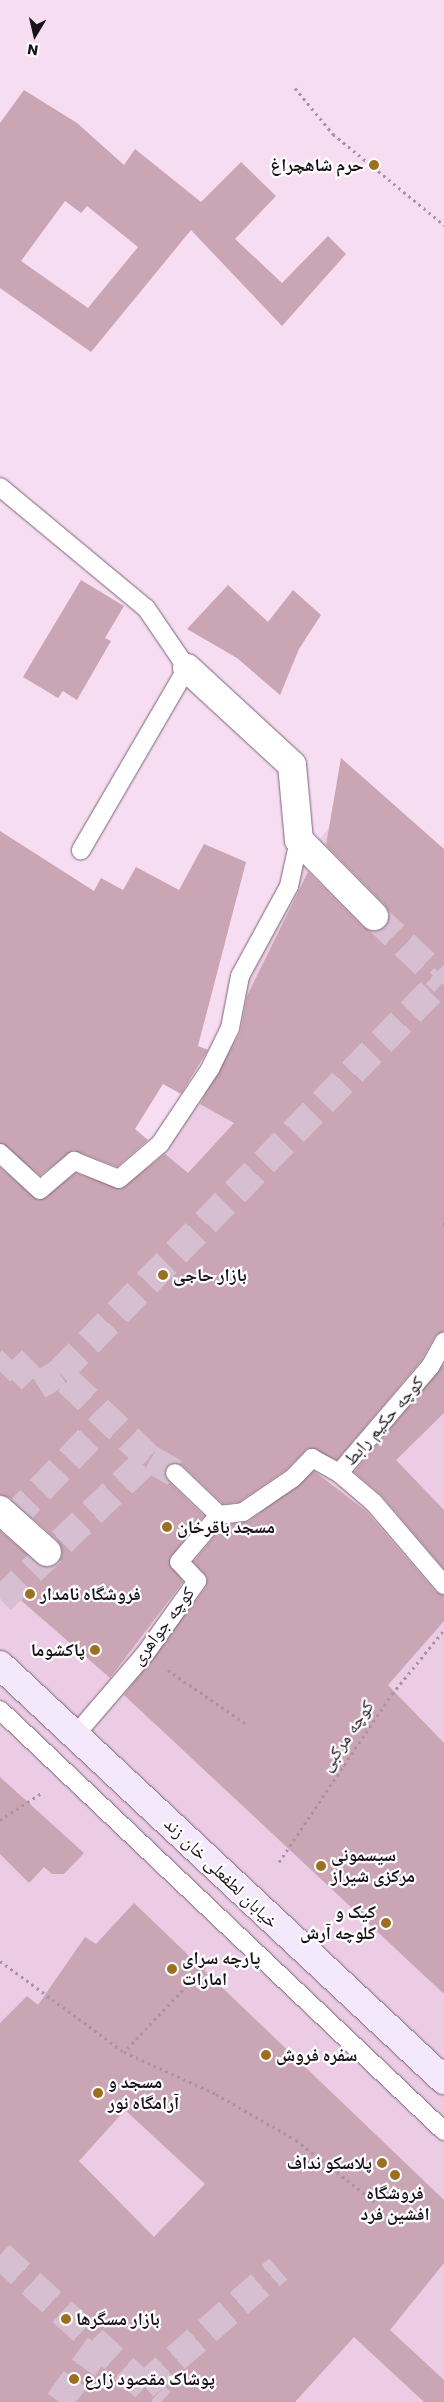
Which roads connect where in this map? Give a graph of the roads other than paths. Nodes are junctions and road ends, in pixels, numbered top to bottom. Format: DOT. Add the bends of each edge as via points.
graph roads {
  1 [pos="0,487"];
  2 [pos="187,668"];
  3 [pos="299,840"];
  4 [pos="81,850"];
  5 [pos="374,916"];
  6 [pos="0,1154"];
  7 [pos="444,1342"];
  8 [pos="174,1473"];
  9 [pos="339,1473"];
  10 [pos="0,1510"];
  11 [pos="218,1514"];
  12 [pos="47,1552"];
  13 [pos="444,1585"];
  14 [pos="0,1665"];
  15 [pos="0,1710"];
  16 [pos="76,1733"];
  17 [pos="444,2080"];
  18 [pos="444,2131"];
  1 -- 2 [label="lane" via="146,608"];
  2 -- 3 [label="street" via="292,765"];
  2 -- 4 [label="lane"];
  3 -- 5 [label="street"];
  3 -- 6 [label="lane" via="289,886 240,976 230,1028 210,1069 160,1144 119,1179 74,1161 40,1190"];
  7 -- 9 [label="lane, کوچه حکیم رابط" via="430,1367"];
  8 -- 11 [label="lane"];
  9 -- 11 [label="lane" via="312,1458 293,1478 243,1512"];
  9 -- 13 [label="lane" via="374,1503"];
  10 -- 12 [label="street"];
  11 -- 16 [label="lane, کوچه جواهری" via="179,1562 197,1581 145,1654"];
  14 -- 16 [label="street, خیابان لطفعلی خان زند"];
  15 -- 18 [label="lane"];
  16 -- 17 [label="street, خیابان لطفعلی خان زند"];
}
